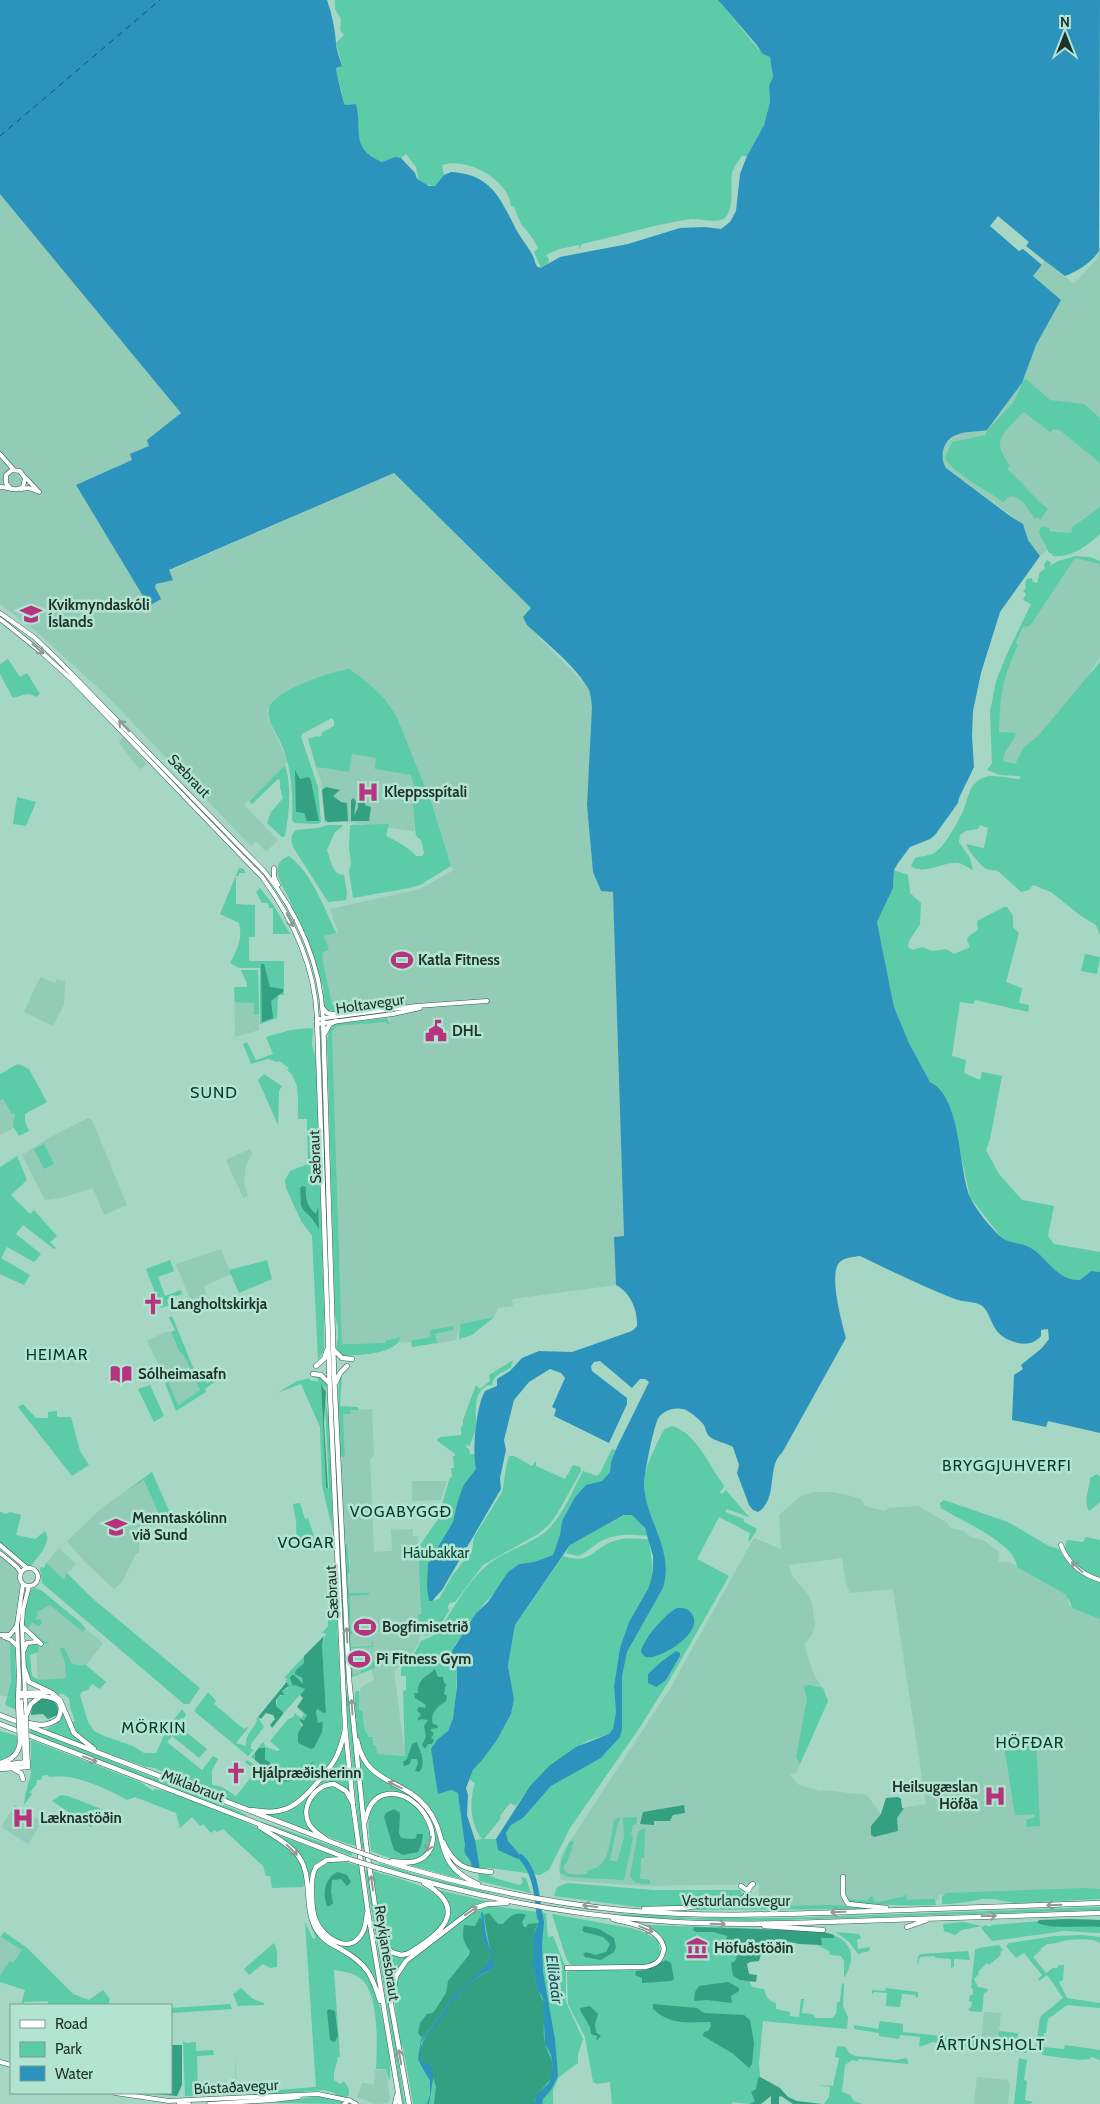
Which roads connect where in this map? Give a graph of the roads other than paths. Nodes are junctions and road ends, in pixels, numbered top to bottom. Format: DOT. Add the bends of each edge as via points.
graph roads {
  1 [pos="0,455"];
  2 [pos="14,470"];
  3 [pos="7,475"];
  4 [pos="26,478"];
  5 [pos="0,483"];
  6 [pos="0,487"];
  7 [pos="11,489"];
  8 [pos="20,489"];
  9 [pos="0,612"];
  10 [pos="0,619"];
  11 [pos="274,868"];
  12 [pos="289,907"];
  13 [pos="488,1000"];
  14 [pos="322,1006"];
  15 [pos="427,1006"];
  16 [pos="346,1015"];
  17 [pos="323,1020"];
  18 [pos="317,1021"];
  19 [pos="336,1021"];
  20 [pos="324,1042"];
  21 [pos="328,1344"];
  22 [pos="334,1348"];
  23 [pos="352,1359"];
  24 [pos="316,1366"];
  25 [pos="347,1366"];
  26 [pos="313,1374"];
  27 [pos="329,1384"];
  28 [pos="335,1388"];
  29 [pos="0,1545"];
  30 [pos="1061,1545"];
  31 [pos="0,1553"];
  32 [pos="27,1568"];
  33 [pos="21,1573"];
  34 [pos="1100,1580"];
  35 [pos="23,1584"];
  36 [pos="29,1586"];
  37 [pos="19,1624"];
  38 [pos="0,1635"];
  39 [pos="17,1647"];
  40 [pos="23,1652"];
  41 [pos="24,1668"];
  42 [pos="19,1677"];
  43 [pos="52,1693"];
  44 [pos="42,1695"];
  45 [pos="23,1699"];
  46 [pos="0,1715"];
  47 [pos="26,1716"];
  48 [pos="14,1720"];
  49 [pos="0,1724"];
  50 [pos="346,1726"];
  51 [pos="0,1728"];
  52 [pos="353,1730"];
  53 [pos="18,1731"];
  54 [pos="24,1743"];
  55 [pos="102,1754"];
  56 [pos="0,1764"];
  57 [pos="26,1765"];
  58 [pos="3,1769"];
  59 [pos="23,1779"];
  60 [pos="353,1805"];
  61 [pos="240,1808"];
  62 [pos="253,1822"];
  63 [pos="364,1825"];
  64 [pos="438,1832"];
  65 [pos="332,1843"];
  66 [pos="378,1859"];
  67 [pos="352,1860"];
  68 [pos="378,1868"];
  69 [pos="491,1872"];
  70 [pos="843,1877"];
  71 [pos="418,1880"];
  72 [pos="753,1884"];
  73 [pos="741,1886"];
  74 [pos="490,1889"];
  75 [pos="748,1891"];
  76 [pos="516,1903"];
  77 [pos="1099,1903"];
  78 [pos="367,1906"];
  79 [pos="620,1910"];
  80 [pos="903,1910"];
  81 [pos="1100,1914"];
  82 [pos="600,1916"];
  83 [pos="932,1918"];
  84 [pos="737,1924"];
  85 [pos="907,1927"];
  86 [pos="823,1930"];
  87 [pos="379,1932"];
  88 [pos="567,1968"];
  89 [pos="384,2012"];
  90 [pos="392,2012"];
  91 [pos="398,2091"];
  92 [pos="122,2094"];
  93 [pos="306,2095"];
  94 [pos="167,2101"];
  95 [pos="345,2103"];
  96 [pos="189,2104"];
  97 [pos="209,2104"];
  98 [pos="356,2104"];
  99 [pos="395,2104"];
  100 [pos="400,2104"];
  101 [pos="408,2104"];
  1 -- 2 [label="main road"];
  1 -- 3 [label="main road"];
  2 -- 3 [label="main road"];
  2 -- 4 [label="main road" via="23,472"];
  3 -- 5 [label="main road"];
  3 -- 7 [label="main road" via="6,482"];
  4 -- 8 [label="main road"];
  4 -- 8 [label="main road" via="39,492"];
  6 -- 7 [label="main road"];
  7 -- 8 [label="main road"];
  12 -- 9 [label="main road, Sæbraut, one-way" via="265,872 80,680 34,637"];
  10 -- 18 [label="main road, Sæbraut, one-way" via="72,680 262,877 284,909 302,947 313,986"];
  11 -- 12 [label="main road" via="274,880"];
  12 -- 14 [label="main road, Sæbraut" via="307,944"];
  13 -- 15 [label="main road, Holtavegur"];
  14 -- 16 [label="main road" via="327,1013"];
  14 -- 17 [label="main road, Sæbraut"];
  15 -- 16 [label="main road, Holtavegur"];
  15 -- 19 [label="main road, Holtavegur"];
  16 -- 17 [label="main road, Holtavegur"];
  17 -- 18 [label="main road, Holtavegur"];
  17 -- 19 [label="main road, Holtavegur"];
  17 -- 20 [label="highway, Sæbraut"];
  18 -- 21 [label="highway, Sæbraut"];
  19 -- 20 [label="highway" via="326,1029"];
  20 -- 22 [label="highway, Sæbraut"];
  21 -- 24 [label="highway" via="324,1358"];
  21 -- 27 [label="highway, Sæbraut"];
  22 -- 23 [label="highway" via="342,1358"];
  22 -- 28 [label="highway, Sæbraut"];
  25 -- 28 [label="highway" via="338,1375"];
  26 -- 27 [label="highway" via="322,1375"];
  27 -- 50 [label="highway, Sæbraut"];
  52 -- 28 [label="highway, Sæbraut, one-way"];
  29 -- 32 [label="main road"];
  34 -- 30 [label="main road, one-way" via="1078,1569"];
  31 -- 33 [label="main road"];
  32 -- 33 [label="main road"];
  32 -- 36 [label="main road" via="35,1570 38,1576 37,1583"];
  33 -- 35 [label="main road"];
  35 -- 36 [label="main road"];
  35 -- 37 [label="main road"];
  36 -- 37 [label="main road"];
  37 -- 38 [label="main road" via="10,1635"];
  37 -- 39 [label="main road"];
  37 -- 40 [label="main road"];
  37 -- 40 [label="main road" via="41,1644 29,1642"];
  38 -- 39 [label="main road"];
  39 -- 42 [label="main road"];
  40 -- 41 [label="main road"];
  41 -- 43 [label="highway" via="30,1682"];
  41 -- 45 [label="main road"];
  42 -- 45 [label="highway"];
  42 -- 45 [label="main road"];
  43 -- 45 [label="highway"];
  43 -- 55 [label="highway" via="63,1704 74,1732"];
  44 -- 45 [label="highway"];
  44 -- 45 [label="highway" via="34,1700"];
  44 -- 48 [label="highway" via="58,1702 58,1719 40,1725"];
  45 -- 47 [label="highway"];
  45 -- 54 [label="highway, bridge"];
  46 -- 48 [label="highway, Miklabraut"];
  47 -- 54 [label="main road, bridge"];
  48 -- 55 [label="highway, Miklabraut"];
  49 -- 53 [label="highway, Miklabraut"];
  50 -- 60 [label="highway, Sæbraut"];
  50 -- 61 [label="highway" via="336,1758 302,1800 274,1812"];
  51 -- 53 [label="highway"];
  52 -- 63 [label="highway, Sæbraut"];
  64 -- 52 [label="highway, one-way" via="429,1810 421,1802 367,1766"];
  53 -- 62 [label="highway, Miklabraut, one-way"];
  54 -- 56 [label="highway" via="14,1757"];
  54 -- 57 [label="main road"];
  55 -- 61 [label="highway, Miklabraut"];
  56 -- 57 [label="highway"];
  57 -- 58 [label="highway"];
  58 -- 59 [label="highway" via="20,1771"];
  60 -- 65 [label="highway" via="346,1790 334,1784 320,1788 308,1802 309,1824"];
  60 -- 78 [label="highway, Reykjanesbraut"];
  61 -- 65 [label="highway, Miklabraut"];
  62 -- 67 [label="highway, Miklabraut"];
  62 -- 89 [label="highway, one-way" via="296,1853 307,1876 309,1912 314,1926 325,1940 364,1965 374,1981"];
  63 -- 66 [label="highway, one-way" via="371,1804 378,1797 389,1794 403,1795 414,1801 428,1821 431,1843 423,1858 409,1862"];
  87 -- 63 [label="highway, Reykjanesbraut, one-way"];
  64 -- 69 [label="highway" via="452,1858 463,1867"];
  64 -- 74 [label="highway" via="452,1868"];
  65 -- 66 [label="highway, Miklabraut, bridge"];
  66 -- 74 [label="highway, Vesturlandsvegur"];
  67 -- 68 [label="highway, Miklabraut, bridge"];
  67 -- 78 [label="highway" via="327,1860 316,1867 312,1882 313,1911 322,1931 330,1939 350,1944 364,1931"];
  68 -- 71 [label="highway, Vesturlandsvegur"];
  70 -- 80 [label="highway" via="843,1895 848,1904"];
  71 -- 76 [label="highway, Vesturlandsvegur"];
  71 -- 87 [label="highway" via="438,1892 446,1902 448,1915 445,1924 415,1949 401,1955 388,1949"];
  72 -- 75 [label="highway"];
  73 -- 75 [label="highway"];
  79 -- 74 [label="highway, Vesturlandsvegur, one-way"];
  75 -- 79 [label="highway" via="742,1899 712,1905"];
  76 -- 82 [label="highway, Vesturlandsvegur"];
  90 -- 76 [label="highway, one-way" via="394,1981 406,1961 475,1908 495,1903"];
  77 -- 80 [label="highway, Vesturlandsvegur, one-way"];
  78 -- 89 [label="highway, Reykjanesbraut"];
  80 -- 79 [label="highway, Vesturlandsvegur, one-way" via="731,1915"];
  83 -- 81 [label="highway, Vesturlandsvegur, one-way"];
  82 -- 84 [label="highway, Vesturlandsvegur, one-way"];
  82 -- 88 [label="highway, one-way" via="651,1931 664,1948 661,1959 645,1968"];
  83 -- 84 [label="highway, Vesturlandsvegur"];
  83 -- 85 [label="highway"];
  84 -- 86 [label="highway"];
  87 -- 90 [label="highway, Reykjanesbraut"];
  89 -- 91 [label="highway, Reykjanesbraut"];
  101 -- 90 [label="highway, Reykjanesbraut, one-way"];
  91 -- 99 [label="highway"];
  91 -- 100 [label="highway, Reykjanesbraut"];
  92 -- 94 [label="main road, Bústaðavegur"];
  93 -- 94 [label="main road, Bústaðavegur"];
  93 -- 95 [label="main road, Bústaðavegur" via="324,2095"];
  93 -- 97 [label="main road, Bústaðavegur"];
  94 -- 96 [label="main road, Bústaðavegur"];
  95 -- 98 [label="main road, Bústaðavegur" via="351,2100"];
}
